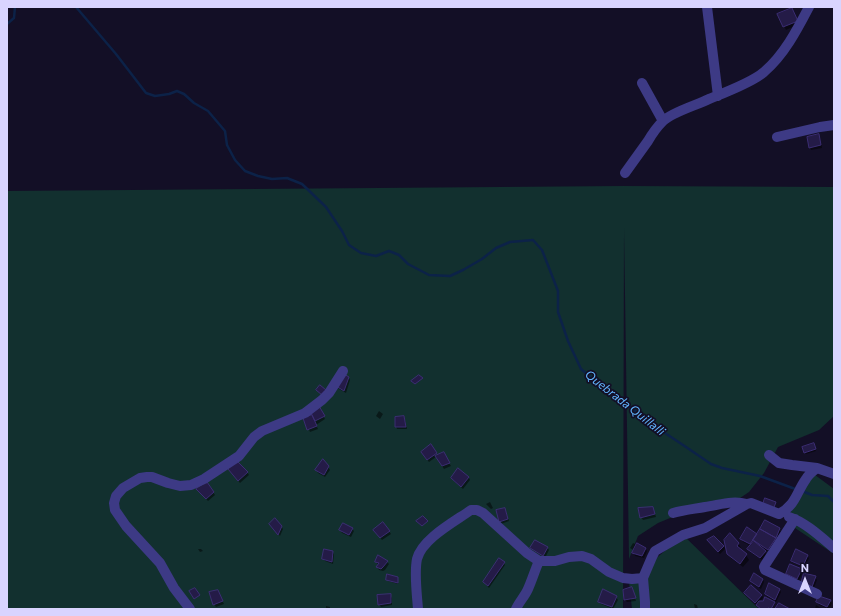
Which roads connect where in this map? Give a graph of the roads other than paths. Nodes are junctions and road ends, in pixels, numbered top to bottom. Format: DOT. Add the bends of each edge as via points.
graph roads {
  1 [pos="707,7"];
  2 [pos="809,7"];
  3 [pos="642,83"];
  4 [pos="718,96"];
  5 [pos="663,121"];
  6 [pos="834,125"];
  7 [pos="777,137"];
  8 [pos="625,173"];
  9 [pos="343,371"];
  10 [pos="769,455"];
  11 [pos="817,468"];
  12 [pos="834,474"];
  13 [pos="747,504"];
  14 [pos="673,513"];
  15 [pos="780,514"];
  16 [pos="795,519"];
  17 [pos="834,548"];
  18 [pos="539,561"];
  19 [pos="642,578"];
  20 [pos="817,594"];
  21 [pos="190,609"];
  22 [pos="418,609"];
  23 [pos="516,609"];
  24 [pos="645,609"];
  1 -- 4 [label="street"];
  2 -- 4 [label="street" via="796,31 763,73"];
  3 -- 5 [label="street"];
  4 -- 5 [label="street"];
  5 -- 8 [label="street"];
  6 -- 7 [label="street"];
  9 -- 21 [label="street" via="322,400 305,413 262,431 239,456 204,479 191,485 180,486 152,476 140,478 123,488 116,496 115,510 160,563"];
  10 -- 11 [label="street" via="779,462"];
  11 -- 12 [label="street"];
  11 -- 15 [label="street" via="806,478 787,510"];
  13 -- 14 [label="street" via="729,502"];
  13 -- 15 [label="street"];
  13 -- 19 [label="street" via="705,528 683,535 656,551"];
  15 -- 16 [label="street"];
  16 -- 17 [label="street"];
  16 -- 20 [label="street" via="764,568"];
  18 -- 19 [label="street" via="582,556 623,578"];
  18 -- 22 [label="street" via="484,513 471,510 439,532 422,548 416,570"];
  18 -- 23 [label="street" via="524,598"];
  19 -- 24 [label="street"];
}
